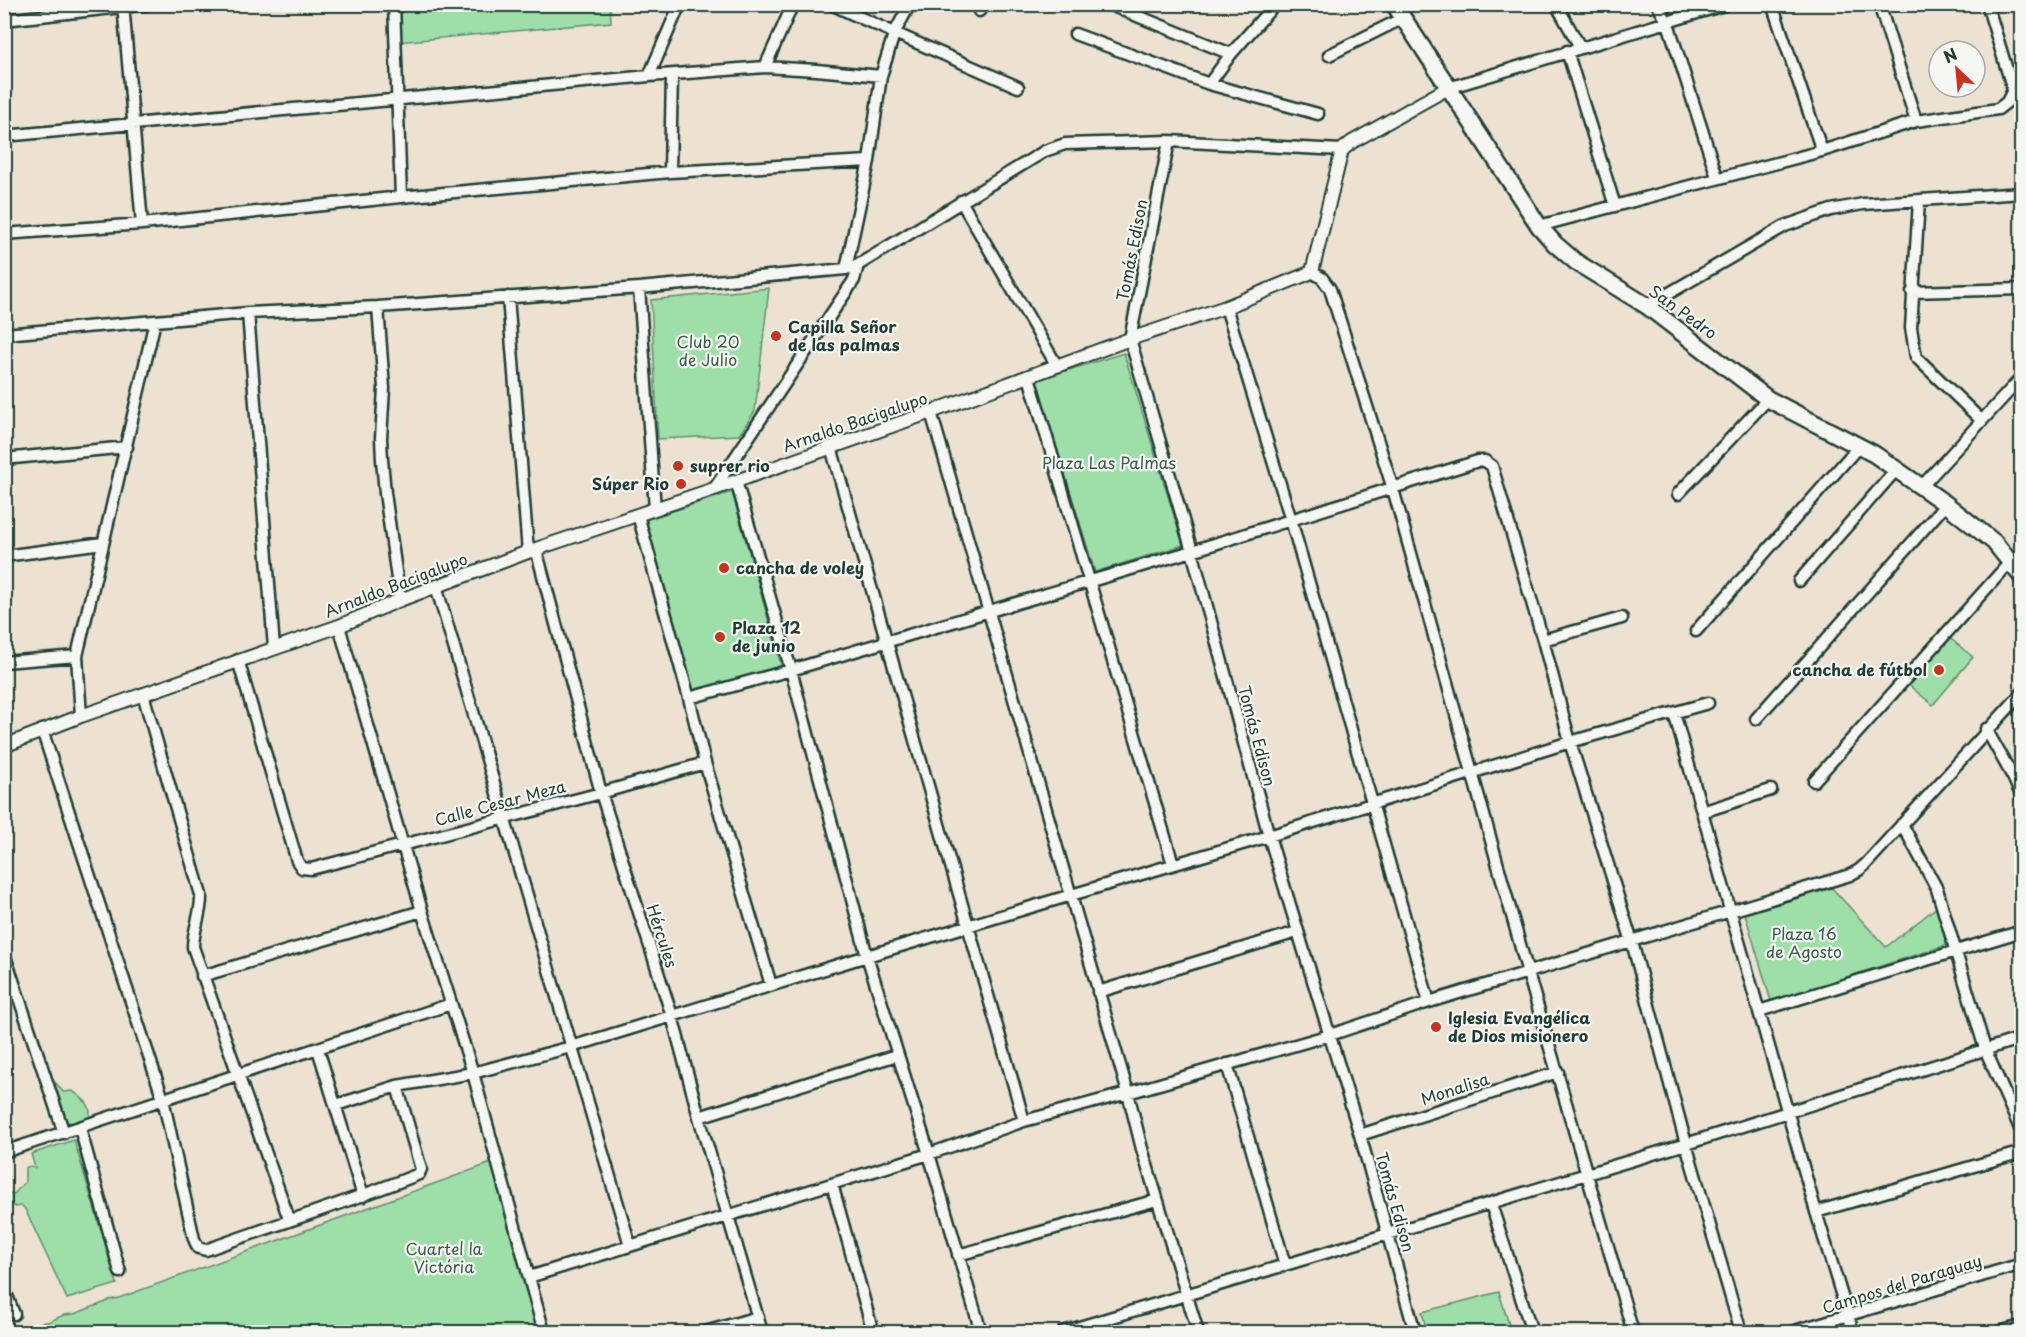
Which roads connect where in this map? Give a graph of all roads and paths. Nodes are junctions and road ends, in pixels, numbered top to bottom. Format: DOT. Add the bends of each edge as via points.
graph roads {
  1 [pos="149,4"];
  2 [pos="394,4"];
  3 [pos="680,4"];
  4 [pos="793,4"];
  5 [pos="831,4"];
  6 [pos="910,4"];
  7 [pos="1108,4"];
  8 [pos="1275,4"];
  9 [pos="1394,4"];
  10 [pos="1556,4"];
  11 [pos="1657,4"];
  12 [pos="1727,4"];
  13 [pos="1772,4"];
  14 [pos="1880,4"];
  15 [pos="1987,4"];
  16 [pos="123,6"];
  17 [pos="1402,18"];
  18 [pos="4,20"];
  19 [pos="1668,23"];
  20 [pos="894,34"];
  21 [pos="1075,34"];
  22 [pos="1580,47"];
  23 [pos="1567,51"];
  24 [pos="1231,54"];
  25 [pos="1329,55"];
  26 [pos="765,67"];
  27 [pos="672,75"];
  28 [pos="649,76"];
  29 [pos="881,76"];
  30 [pos="1209,84"];
  31 [pos="1018,87"];
  32 [pos="1448,87"];
  33 [pos="396,99"];
  34 [pos="1317,114"];
  35 [pos="1916,121"];
  36 [pos="133,124"];
  37 [pos="4,136"];
  38 [pos="1169,141"];
  39 [pos="1342,150"];
  40 [pos="1822,151"];
  41 [pos="869,161"];
  42 [pos="670,172"];
  43 [pos="1717,177"];
  44 [pos="2022,193"];
  45 [pos="401,197"];
  46 [pos="961,201"];
  47 [pos="1919,201"];
  48 [pos="1615,206"];
  49 [pos="142,224"];
  50 [pos="1539,226"];
  51 [pos="4,234"];
  52 [pos="858,265"];
  53 [pos="846,269"];
  54 [pos="1312,272"];
  55 [pos="639,288"];
  56 [pos="2022,289"];
  57 [pos="1912,292"];
  58 [pos="508,297"];
  59 [pos="1647,306"];
  60 [pos="378,307"];
  61 [pos="1226,307"];
  62 [pos="248,313"];
  63 [pos="155,321"];
  64 [pos="4,334"];
  65 [pos="1130,339"];
  66 [pos="1057,366"];
  67 [pos="1029,377"];
  68 [pos="2022,377"];
  69 [pos="1768,399"];
  70 [pos="931,412"];
  71 [pos="1982,421"];
  72 [pos="1859,446"];
  73 [pos="127,447"];
  74 [pos="831,447"];
  75 [pos="4,459"];
  76 [pos="1896,470"];
  77 [pos="736,481"];
  78 [pos="1921,488"];
  79 [pos="714,489"];
  80 [pos="1393,489"];
  81 [pos="1678,494"];
  82 [pos="1946,504"];
  83 [pos="655,509"];
  84 [pos="638,515"];
  85 [pos="1291,520"];
  86 [pos="103,543"];
  87 [pos="532,550"];
  88 [pos="1192,551"];
  89 [pos="4,556"];
  90 [pos="2011,561"];
  91 [pos="2022,577"];
  92 [pos="1090,581"];
  93 [pos="1800,581"];
  94 [pos="436,586"];
  95 [pos="400,600"];
  96 [pos="989,611"];
  97 [pos="1622,618"];
  98 [pos="339,626"];
  99 [pos="1696,632"];
  100 [pos="1543,640"];
  101 [pos="887,641"];
  102 [pos="274,648"];
  103 [pos="77,656"];
  104 [pos="238,660"];
  105 [pos="4,662"];
  106 [pos="791,670"];
  107 [pos="2022,693"];
  108 [pos="144,694"];
  109 [pos="690,698"];
  110 [pos="1708,703"];
  111 [pos="1674,713"];
  112 [pos="81,716"];
  113 [pos="1756,719"];
  114 [pos="1986,729"];
  115 [pos="42,730"];
  116 [pos="1570,742"];
  117 [pos="4,746"];
  118 [pos="705,763"];
  119 [pos="1473,773"];
  120 [pos="1814,781"];
  121 [pos="1771,790"];
  122 [pos="601,793"];
  123 [pos="2022,796"];
  124 [pos="1372,804"];
  125 [pos="1702,812"];
  126 [pos="504,818"];
  127 [pos="1902,824"];
  128 [pos="1269,836"];
  129 [pos="403,844"];
  130 [pos="1173,864"];
  131 [pos="1070,896"];
  132 [pos="422,911"];
  133 [pos="1731,911"];
  134 [pos="968,926"];
  135 [pos="2022,931"];
  136 [pos="1297,933"];
  137 [pos="1632,942"];
  138 [pos="1956,951"];
  139 [pos="4,953"];
  140 [pos="867,956"];
  141 [pos="1528,973"];
  142 [pos="202,976"];
  143 [pos="771,985"];
  144 [pos="1098,992"];
  145 [pos="1429,1002"];
  146 [pos="451,1004"];
  147 [pos="1759,1011"];
  148 [pos="672,1016"];
  149 [pos="1330,1035"];
  150 [pos="2022,1038"];
  151 [pos="571,1047"];
  152 [pos="1985,1048"];
  153 [pos="318,1049"];
  154 [pos="897,1055"];
  155 [pos="1227,1064"];
  156 [pos="1558,1072"];
  157 [pos="473,1073"];
  158 [pos="237,1074"];
  159 [pos="397,1086"];
  160 [pos="1128,1093"];
  161 [pos="163,1100"];
  162 [pos="336,1105"];
  163 [pos="1787,1111"];
  164 [pos="699,1118"];
  165 [pos="1024,1121"];
  166 [pos="80,1128"];
  167 [pos="64,1133"];
  168 [pos="2022,1133"];
  169 [pos="1360,1135"];
  170 [pos="1686,1144"];
  171 [pos="4,1152"];
  172 [pos="2022,1152"];
  173 [pos="929,1154"];
  174 [pos="1588,1173"];
  175 [pos="832,1184"];
  176 [pos="363,1196"];
  177 [pos="1157,1200"];
  178 [pos="1491,1204"];
  179 [pos="1816,1212"];
  180 [pos="728,1216"];
  181 [pos="289,1220"];
  182 [pos="1388,1234"];
  183 [pos="630,1245"];
  184 [pos="958,1255"];
  185 [pos="2022,1264"];
  186 [pos="1285,1265"];
  187 [pos="120,1272"];
  188 [pos="529,1277"];
  189 [pos="4,1288"];
  190 [pos="1188,1296"];
  191 [pos="14,1314"];
  192 [pos="1848,1315"];
  193 [pos="758,1317"];
  194 [pos="2019,1328"];
  195 [pos="1086,1329"];
  196 [pos="544,1332"];
  197 [pos="705,1332"];
  198 [pos="762,1332"];
  199 [pos="873,1332"];
  200 [pos="981,1332"];
  201 [pos="1063,1332"];
  202 [pos="1198,1332"];
  203 [pos="1415,1332"];
  204 [pos="1532,1332"];
  205 [pos="1633,1332"];
  206 [pos="1740,1332"];
  207 [pos="1791,1332"];
  208 [pos="1853,1332"];
  209 [pos="1998,1332"];
  1 -- 16 [label="street"];
  2 -- 33 [label="street"];
  3 -- 28 [label="street"];
  4 -- 26 [label="street"];
  5 -- 20 [label="street"];
  6 -- 20 [label="street"];
  7 -- 24 [label="street"];
  8 -- 24 [label="street"];
  9 -- 17 [label="main road, San Pedro"];
  10 -- 22 [label="street"];
  11 -- 19 [label="street"];
  12 -- 19 [label="street"];
  13 -- 40 [label="street"];
  14 -- 35 [label="street"];
  15 -- 35 [label="street" via="2013,90 2007,102 1998,109"];
  16 -- 18 [label="street"];
  16 -- 36 [label="street"];
  17 -- 25 [label="street"];
  17 -- 32 [label="main road, San Pedro"];
  19 -- 22 [label="street"];
  19 -- 43 [label="street"];
  20 -- 29 [label="street"];
  20 -- 31 [label="street"];
  21 -- 30 [label="street"];
  22 -- 23 [label="street"];
  23 -- 32 [label="street"];
  23 -- 48 [label="street"];
  24 -- 30 [label="street"];
  26 -- 27 [label="street"];
  26 -- 29 [label="street"];
  27 -- 28 [label="street"];
  27 -- 42 [label="street"];
  28 -- 33 [label="street"];
  29 -- 41 [label="street"];
  30 -- 34 [label="street"];
  32 -- 39 [label="street"];
  32 -- 50 [label="main road, San Pedro"];
  33 -- 36 [label="street"];
  33 -- 45 [label="street"];
  35 -- 40 [label="street"];
  36 -- 37 [label="street"];
  36 -- 49 [label="street"];
  38 -- 39 [label="street"];
  38 -- 46 [label="street" via="1065,144 1045,151"];
  38 -- 65 [label="street, Tomás Edison"];
  39 -- 54 [label="street"];
  40 -- 43 [label="street"];
  41 -- 42 [label="street"];
  41 -- 53 [label="street"];
  42 -- 45 [label="street"];
  43 -- 48 [label="street"];
  44 -- 47 [label="street"];
  45 -- 49 [label="street"];
  46 -- 52 [label="street"];
  46 -- 66 [label="street"];
  47 -- 57 [label="street"];
  47 -- 59 [label="street" via="1863,204 1806,217"];
  48 -- 50 [label="street"];
  49 -- 51 [label="street"];
  50 -- 59 [label="main road, San Pedro" via="1576,262"];
  52 -- 53 [label="street"];
  52 -- 79 [label="street" via="854,280"];
  53 -- 55 [label="street"];
  54 -- 61 [label="street, Arnaldo Bacigalupo"];
  54 -- 80 [label="street" via="1330,289"];
  55 -- 58 [label="street"];
  55 -- 83 [label="street"];
  56 -- 57 [label="street"];
  57 -- 71 [label="street" via="1911,328 1916,357"];
  58 -- 60 [label="street"];
  58 -- 87 [label="street, Hércules"];
  59 -- 69 [label="main road, San Pedro"];
  60 -- 62 [label="street"];
  60 -- 95 [label="street" via="384,388 382,460"];
  61 -- 65 [label="street, Arnaldo Bacigalupo"];
  61 -- 85 [label="street"];
  62 -- 63 [label="street"];
  62 -- 102 [label="street"];
  63 -- 64 [label="street"];
  63 -- 73 [label="street"];
  65 -- 66 [label="street, Arnaldo Bacigalupo"];
  65 -- 88 [label="street, Tomás Edison"];
  66 -- 67 [label="street, Arnaldo Bacigalupo"];
  67 -- 70 [label="street, Arnaldo Bacigalupo"];
  67 -- 92 [label="street"];
  68 -- 71 [label="street"];
  69 -- 72 [label="main road, San Pedro"];
  69 -- 81 [label="street"];
  70 -- 74 [label="street, Arnaldo Bacigalupo"];
  70 -- 96 [label="street"];
  71 -- 78 [label="street"];
  72 -- 76 [label="main road, San Pedro"];
  72 -- 99 [label="street"];
  73 -- 75 [label="street"];
  73 -- 86 [label="street"];
  74 -- 77 [label="street, Arnaldo Bacigalupo"];
  74 -- 101 [label="street"];
  76 -- 78 [label="main road, San Pedro"];
  76 -- 93 [label="street"];
  77 -- 79 [label="street, Arnaldo Bacigalupo"];
  77 -- 106 [label="street"];
  78 -- 82 [label="main road, San Pedro"];
  79 -- 83 [label="street, Arnaldo Bacigalupo"];
  80 -- 85 [label="street"];
  80 -- 100 [label="street" via="1478,461 1491,466"];
  80 -- 119 [label="street"];
  82 -- 90 [label="main road, San Pedro" via="1994,542"];
  82 -- 113 [label="street"];
  83 -- 84 [label="street, Arnaldo Bacigalupo"];
  84 -- 87 [label="street, Arnaldo Bacigalupo"];
  84 -- 109 [label="street"];
  85 -- 88 [label="street"];
  85 -- 124 [label="street"];
  86 -- 89 [label="street"];
  86 -- 103 [label="street"];
  87 -- 94 [label="street, Arnaldo Bacigalupo"];
  87 -- 122 [label="street, Hércules"];
  88 -- 92 [label="street"];
  88 -- 128 [label="street, Tomás Edison"];
  90 -- 91 [label="main road, San Pedro"];
  90 -- 120 [label="street"];
  92 -- 96 [label="street"];
  92 -- 130 [label="street"];
  94 -- 95 [label="street, Arnaldo Bacigalupo"];
  94 -- 126 [label="street"];
  95 -- 98 [label="street, Arnaldo Bacigalupo"];
  96 -- 101 [label="street"];
  96 -- 131 [label="street"];
  97 -- 100 [label="street"];
  98 -- 102 [label="street, Arnaldo Bacigalupo"];
  98 -- 129 [label="street"];
  100 -- 116 [label="street"];
  101 -- 106 [label="street"];
  101 -- 134 [label="street"];
  102 -- 104 [label="street, Arnaldo Bacigalupo"];
  103 -- 105 [label="street"];
  103 -- 112 [label="street"];
  104 -- 108 [label="street, Arnaldo Bacigalupo"];
  104 -- 129 [label="street, Calle Cesar Meza" via="302,868 311,869"];
  106 -- 109 [label="street"];
  106 -- 140 [label="street"];
  107 -- 114 [label="street"];
  108 -- 112 [label="street, Arnaldo Bacigalupo"];
  108 -- 142 [label="street" via="201,895 193,947"];
  109 -- 118 [label="street"];
  110 -- 111 [label="street"];
  111 -- 116 [label="street"];
  111 -- 125 [label="street"];
  112 -- 115 [label="street, Arnaldo Bacigalupo"];
  114 -- 123 [label="street"];
  114 -- 127 [label="street"];
  115 -- 117 [label="street, Arnaldo Bacigalupo"];
  115 -- 161 [label="street"];
  116 -- 119 [label="street"];
  116 -- 137 [label="street"];
  118 -- 122 [label="street, Calle Cesar Meza"];
  118 -- 143 [label="street"];
  119 -- 124 [label="street"];
  119 -- 141 [label="street"];
  121 -- 125 [label="street"];
  122 -- 126 [label="street, Calle Cesar Meza"];
  122 -- 148 [label="street, Hércules"];
  124 -- 128 [label="street"];
  124 -- 145 [label="street"];
  125 -- 133 [label="street"];
  126 -- 129 [label="street, Calle Cesar Meza"];
  126 -- 151 [label="street"];
  127 -- 133 [label="street" via="1850,875"];
  127 -- 138 [label="street" via="1937,889"];
  128 -- 130 [label="street"];
  128 -- 136 [label="street, Tomás Edison"];
  129 -- 132 [label="street"];
  130 -- 131 [label="street"];
  131 -- 134 [label="street"];
  131 -- 144 [label="street"];
  132 -- 142 [label="street"];
  132 -- 146 [label="street"];
  133 -- 137 [label="street"];
  133 -- 147 [label="street"];
  134 -- 140 [label="street"];
  134 -- 165 [label="street"];
  135 -- 138 [label="street"];
  136 -- 144 [label="street"];
  136 -- 149 [label="street, Tomás Edison"];
  137 -- 141 [label="street"];
  137 -- 170 [label="street"];
  138 -- 147 [label="street"];
  138 -- 152 [label="street"];
  139 -- 167 [label="street"];
  140 -- 143 [label="street"];
  140 -- 154 [label="street"];
  141 -- 145 [label="street"];
  141 -- 156 [label="street"];
  142 -- 158 [label="street"];
  143 -- 148 [label="street"];
  144 -- 160 [label="street"];
  145 -- 149 [label="street"];
  146 -- 153 [label="street"];
  146 -- 157 [label="street"];
  147 -- 163 [label="street"];
  148 -- 151 [label="street"];
  148 -- 164 [label="street, Hércules"];
  149 -- 155 [label="street"];
  149 -- 169 [label="street, Tomás Edison"];
  150 -- 152 [label="street"];
  151 -- 157 [label="street"];
  151 -- 183 [label="street"];
  152 -- 163 [label="street"];
  152 -- 168 [label="street"];
  153 -- 158 [label="street"];
  153 -- 162 [label="street"];
  154 -- 164 [label="street"];
  154 -- 173 [label="street"];
  155 -- 160 [label="street"];
  155 -- 186 [label="street"];
  156 -- 169 [label="street, Monalisa"];
  156 -- 174 [label="street"];
  157 -- 159 [label="street"];
  157 -- 188 [label="street"];
  158 -- 161 [label="street"];
  158 -- 181 [label="street"];
  159 -- 162 [label="street"];
  159 -- 176 [label="street" via="420,1172"];
  160 -- 165 [label="street"];
  160 -- 177 [label="street"];
  161 -- 166 [label="street"];
  161 -- 181 [label="street" via="198,1248 206,1250"];
  162 -- 176 [label="street"];
  163 -- 170 [label="street"];
  163 -- 179 [label="street"];
  164 -- 180 [label="street, Hércules"];
  165 -- 173 [label="street"];
  166 -- 167 [label="street"];
  166 -- 187 [label="street"];
  167 -- 171 [label="street"];
  169 -- 182 [label="street, Tomás Edison"];
  170 -- 174 [label="street"];
  170 -- 206 [label="street"];
  172 -- 179 [label="street"];
  173 -- 175 [label="street"];
  173 -- 184 [label="street"];
  174 -- 178 [label="street"];
  174 -- 205 [label="street"];
  175 -- 180 [label="street"];
  175 -- 199 [label="street"];
  176 -- 181 [label="street"];
  177 -- 184 [label="street"];
  177 -- 190 [label="street"];
  178 -- 182 [label="street"];
  178 -- 204 [label="street"];
  179 -- 192 [label="street"];
  180 -- 183 [label="street"];
  180 -- 193 [label="street, Hércules"];
  182 -- 186 [label="street"];
  182 -- 203 [label="street, Tomás Edison"];
  183 -- 188 [label="street"];
  184 -- 200 [label="street"];
  185 -- 192 [label="street, Campos del Paraguay"];
  186 -- 190 [label="street"];
  188 -- 196 [label="street"];
  189 -- 191 [label="street"];
  190 -- 195 [label="street"];
  190 -- 202 [label="street"];
  192 -- 207 [label="street, Campos del Paraguay"];
  192 -- 208 [label="street"];
  193 -- 197 [label="street"];
  193 -- 198 [label="street, Hércules"];
  194 -- 209 [label="street"];
  195 -- 201 [label="street"];
}
